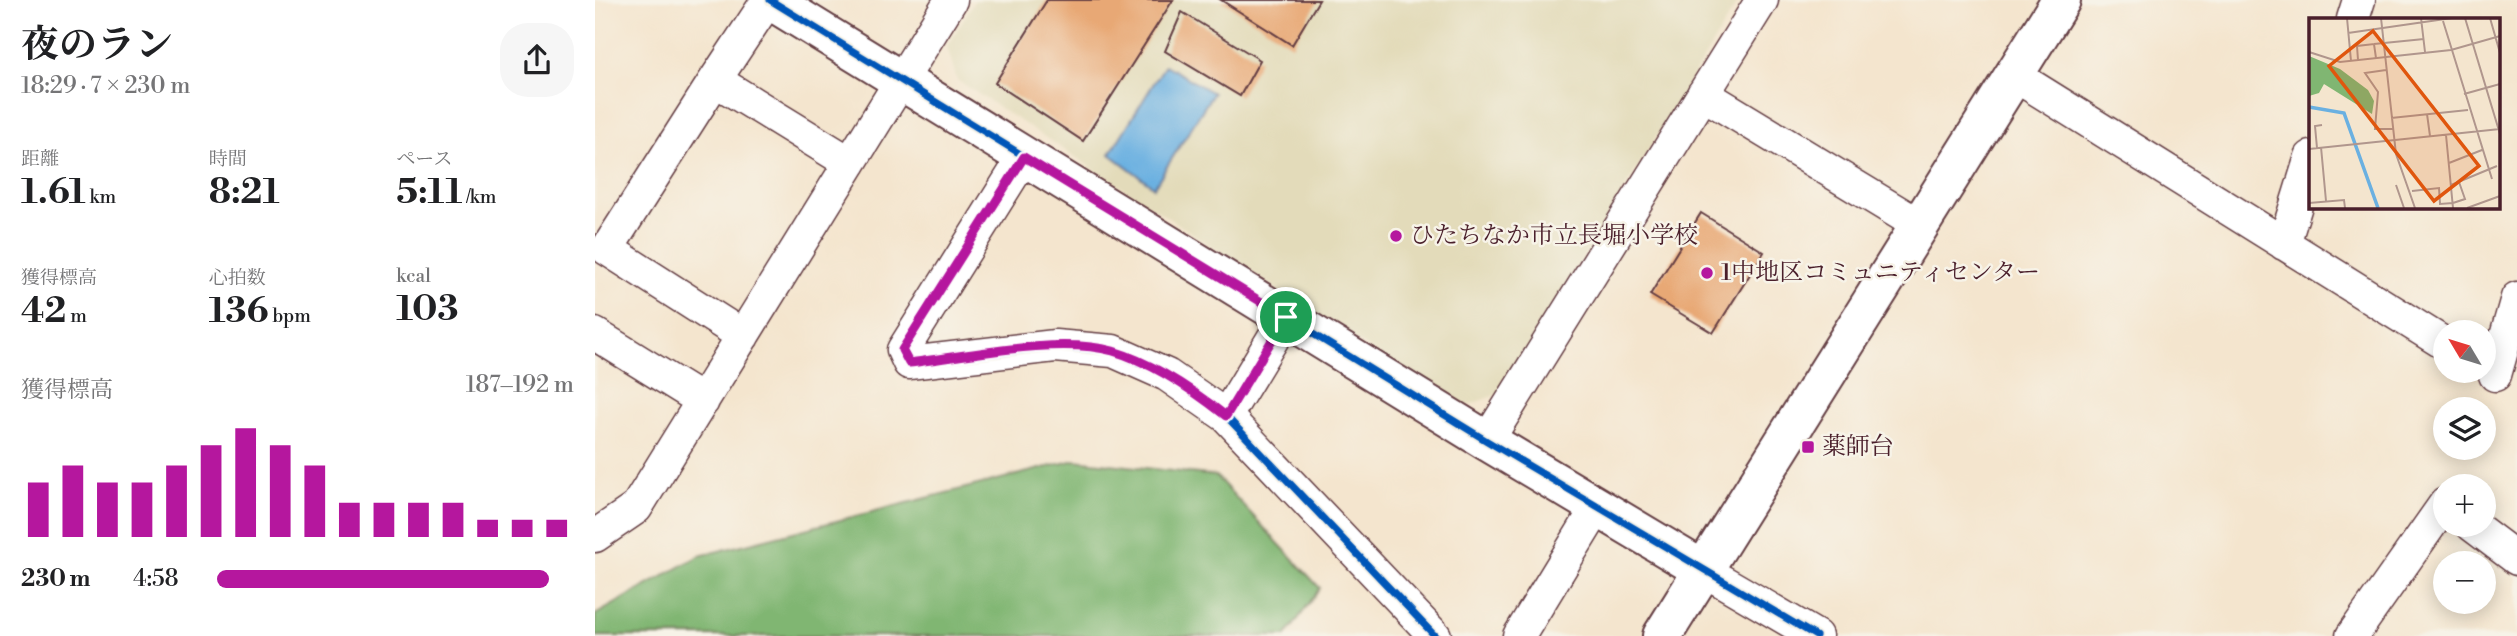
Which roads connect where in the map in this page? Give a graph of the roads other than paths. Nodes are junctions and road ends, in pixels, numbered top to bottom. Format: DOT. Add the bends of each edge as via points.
graph roads {
  1 [pos="769,0"];
  2 [pos="951,0"];
  3 [pos="1762,0"];
  4 [pos="2061,0"];
  5 [pos="2359,0"];
  6 [pos="2353,18"];
  7 [pos="2014,75"];
  8 [pos="902,79"];
  9 [pos="715,80"];
  10 [pos="1703,94"];
  11 [pos="1024,157"];
  12 [pos="850,163"];
  13 [pos="2309,163"];
  14 [pos="1919,225"];
  15 [pos="2284,244"];
  16 [pos="601,258"];
  17 [pos="2517,298"];
  18 [pos="1286,317"];
  19 [pos="595,334"];
  20 [pos="743,336"];
  21 [pos="2433,337"];
  22 [pos="2498,378"];
  23 [pos="703,401"];
  24 [pos="1226,416"];
  25 [pos="1487,441"];
  26 [pos="1597,508"];
  27 [pos="2433,521"];
  28 [pos="595,536"];
  29 [pos="2488,537"];
  30 [pos="2517,559"];
  31 [pos="1703,570"];
  32 [pos="1435,636"];
  33 [pos="1519,636"];
  34 [pos="1662,636"];
  35 [pos="1816,636"];
  36 [pos="2352,636"];
  1 -- 8 [label="street"];
  1 -- 9 [label="street"];
  2 -- 8 [label="street"];
  3 -- 10 [label="street"];
  4 -- 7 [label="street"];
  5 -- 6 [label="street"];
  7 -- 14 [label="street"];
  7 -- 15 [label="street"];
  8 -- 11 [label="street"];
  8 -- 12 [label="street"];
  9 -- 12 [label="street"];
  9 -- 16 [label="street"];
  10 -- 14 [label="street"];
  10 -- 25 [label="street"];
  11 -- 18 [label="street"];
  11 -- 24 [label="street" via="902,350 909,363 1055,346 1113,351 1167,375"];
  12 -- 20 [label="street"];
  13 -- 15 [label="street"];
  14 -- 31 [label="street"];
  15 -- 21 [label="street"];
  16 -- 20 [label="street"];
  17 -- 22 [label="street"];
  18 -- 24 [label="street"];
  18 -- 25 [label="street"];
  19 -- 23 [label="street"];
  20 -- 23 [label="street"];
  23 -- 28 [label="street" via="636,508"];
  24 -- 32 [label="street"];
  25 -- 26 [label="street"];
  26 -- 31 [label="street"];
  26 -- 33 [label="street"];
  27 -- 36 [label="street"];
  29 -- 30 [label="street"];
  31 -- 34 [label="street"];
  31 -- 35 [label="street"];
}
